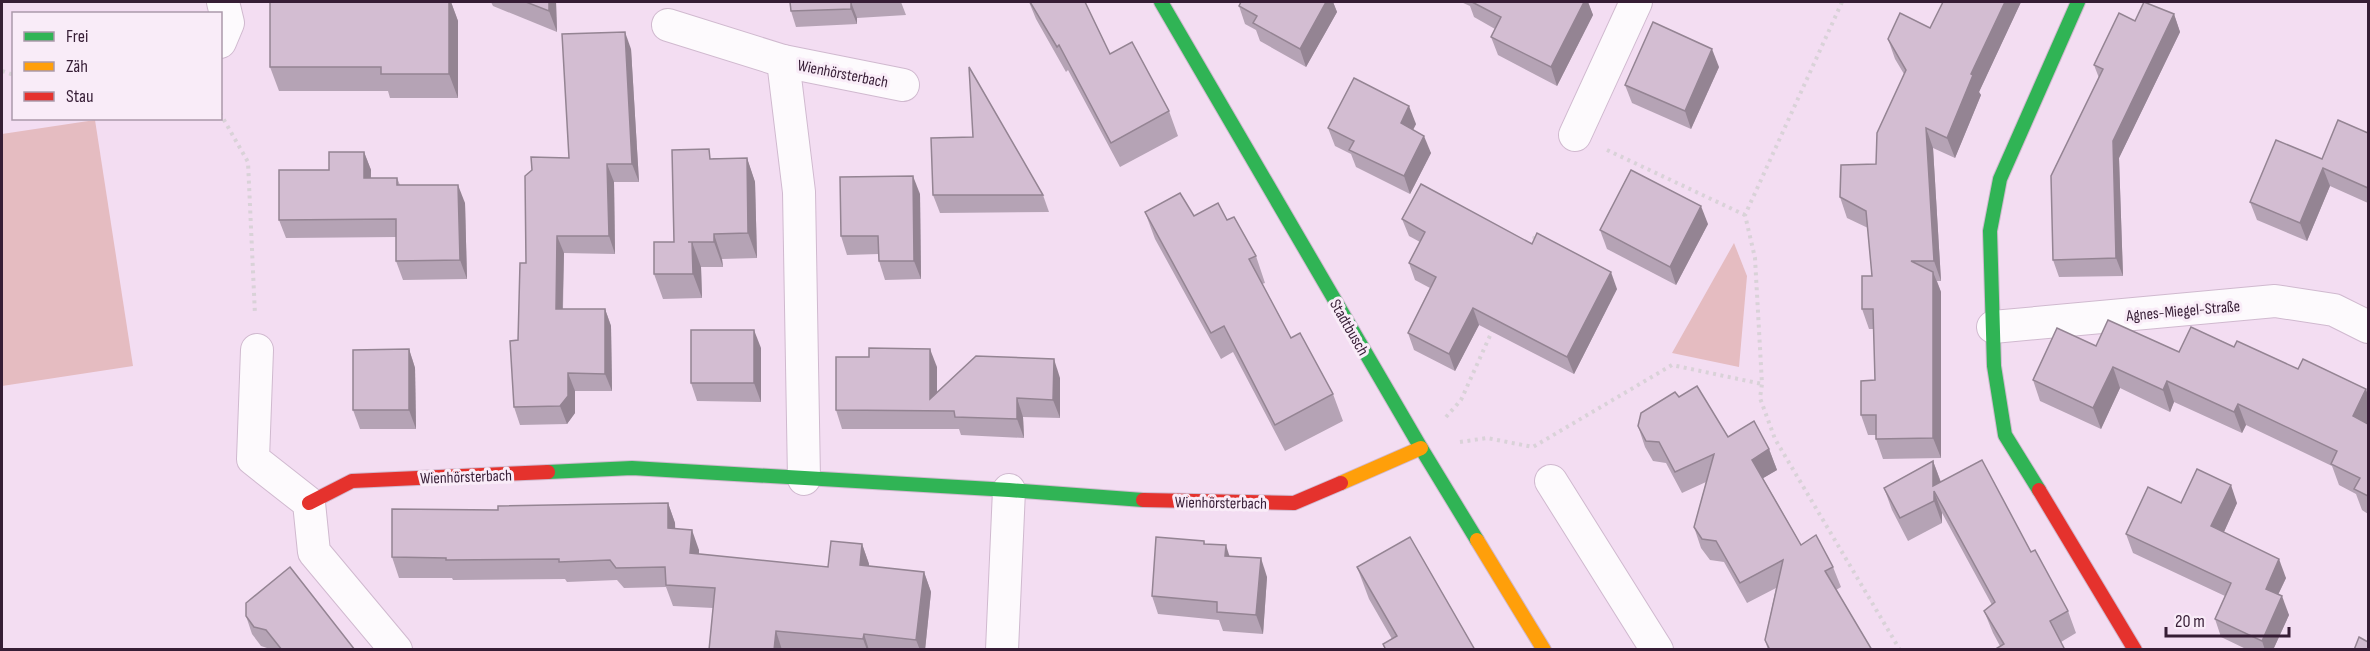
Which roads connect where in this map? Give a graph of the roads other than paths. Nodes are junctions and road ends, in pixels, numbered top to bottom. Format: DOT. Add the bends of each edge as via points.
graph roads {
  1 [pos="223,2"];
  2 [pos="1161,2"];
  3 [pos="1636,2"];
  4 [pos="2078,2"];
  5 [pos="668,25"];
  6 [pos="222,37"];
  7 [pos="783,61"];
  8 [pos="903,85"];
  9 [pos="1575,135"];
  10 [pos="1993,327"];
  11 [pos="2368,327"];
  12 [pos="257,350"];
  13 [pos="1421,448"];
  14 [pos="804,479"];
  15 [pos="1551,481"];
  16 [pos="1009,490"];
  17 [pos="309,503"];
  18 [pos="396,650"];
  19 [pos="1002,650"];
  20 [pos="1544,650"];
  21 [pos="1657,650"];
  22 [pos="2135,650"];
  1 -- 6 [label="street" via="228,23"];
  2 -- 13 [label="street, Stadtbusch"];
  3 -- 9 [label="street"];
  4 -- 10 [label="street" via="2000,179 1990,231"];
  5 -- 7 [label="street, Wienhörsterbach"];
  7 -- 8 [label="street, Wienhörsterbach"];
  7 -- 14 [label="street, Wienhörsterbach" via="799,192"];
  10 -- 11 [label="street, Agnes-Miegel-Straße" via="2276,301 2334,310"];
  10 -- 22 [label="street" via="1994,366 2005,435"];
  12 -- 17 [label="street" via="253,459"];
  13 -- 16 [label="street, Wienhörsterbach" via="1294,503 1132,500"];
  13 -- 20 [label="street, Stadtbusch"];
  14 -- 16 [label="street, Wienhörsterbach"];
  14 -- 17 [label="street, Wienhörsterbach" via="632,468 352,481"];
  15 -- 21 [label="street"];
  16 -- 19 [label="street"];
  17 -- 18 [label="street" via="314,552"];
}
